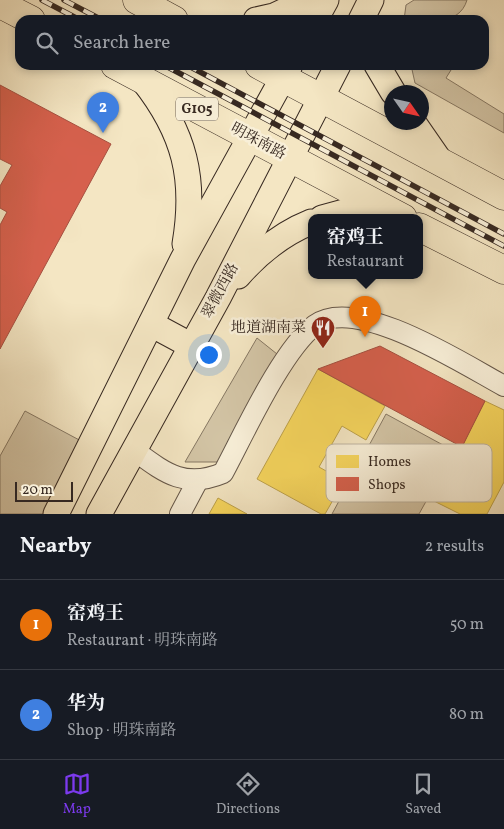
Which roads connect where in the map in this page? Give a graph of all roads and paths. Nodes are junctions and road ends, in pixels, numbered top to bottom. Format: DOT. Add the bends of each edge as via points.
graph roads {
  1 [pos="137,0"];
  2 [pos="308,0"];
  3 [pos="326,0"];
  4 [pos="371,0"];
  5 [pos="0,4"];
  6 [pos="21,15"];
  7 [pos="165,15"];
  8 [pos="276,15"];
  9 [pos="318,15"];
  10 [pos="364,15"];
  11 [pos="372,15"];
  12 [pos="124,70"];
  13 [pos="335,70"];
  14 [pos="380,70"];
  15 [pos="286,71"];
  16 [pos="143,80"];
  17 [pos="389,85"];
  18 [pos="321,98"];
  19 [pos="419,130"];
  20 [pos="250,138"];
  21 [pos="290,159"];
  22 [pos="440,161"];
  23 [pos="504,196"];
  24 [pos="392,213"];
  25 [pos="337,214"];
  26 [pos="308,224"];
  27 [pos="423,229"];
  28 [pos="183,259"];
  29 [pos="504,270"];
  30 [pos="218,298"];
  31 [pos="151,324"];
  32 [pos="190,345"];
  33 [pos="504,386"];
  34 [pos="134,451"];
  35 [pos="198,480"];
  36 [pos="56,514"];
  37 [pos="99,514"];
  38 [pos="180,514"];
  1 -- 7 [label="highway"];
  2 -- 8 [label="main road"];
  3 -- 9 [label="main road"];
  4 -- 10 [label="main road"];
  4 -- 11 [label="main road"];
  5 -- 6 [label="highway"];
  12 -- 16 [label="highway, 明珠南路 / G105"];
  13 -- 18 [label="main road, 翠微西路"];
  14 -- 17 [label="main road"];
  15 -- 18 [label="highway"];
  15 -- 20 [label="main road"];
  16 -- 20 [label="highway, 明珠南路 / G105"];
  16 -- 28 [label="main road" via="163,106 177,134 189,177 190,215"];
  18 -- 21 [label="main road, 翠微西路"];
  18 -- 22 [label="highway"];
  19 -- 22 [label="main road"];
  20 -- 21 [label="highway, 明珠南路 / G105"];
  20 -- 28 [label="main road"];
  21 -- 24 [label="highway, 明珠南路 / G105"];
  21 -- 30 [label="main road, 翠微西路"];
  22 -- 23 [label="highway"];
  24 -- 25 [label="main road" via="355,209"];
  26 -- 30 [label="main road" via="277,239 257,254"];
  27 -- 29 [label="highway"];
  28 -- 31 [label="main road"];
  30 -- 32 [label="main road, 翠微西路"];
  31 -- 32 [label="main road"];
  31 -- 36 [label="main road"];
  32 -- 34 [label="main road, 翠微西路"];
  33 -- 35 [label="lane" via="396,330 363,319 329,318 316,324 291,352 223,473"];
  34 -- 35 [label="lane" via="181,479"];
  34 -- 37 [label="main road, 翠微西路"];
  35 -- 38 [label="lane"];
}
